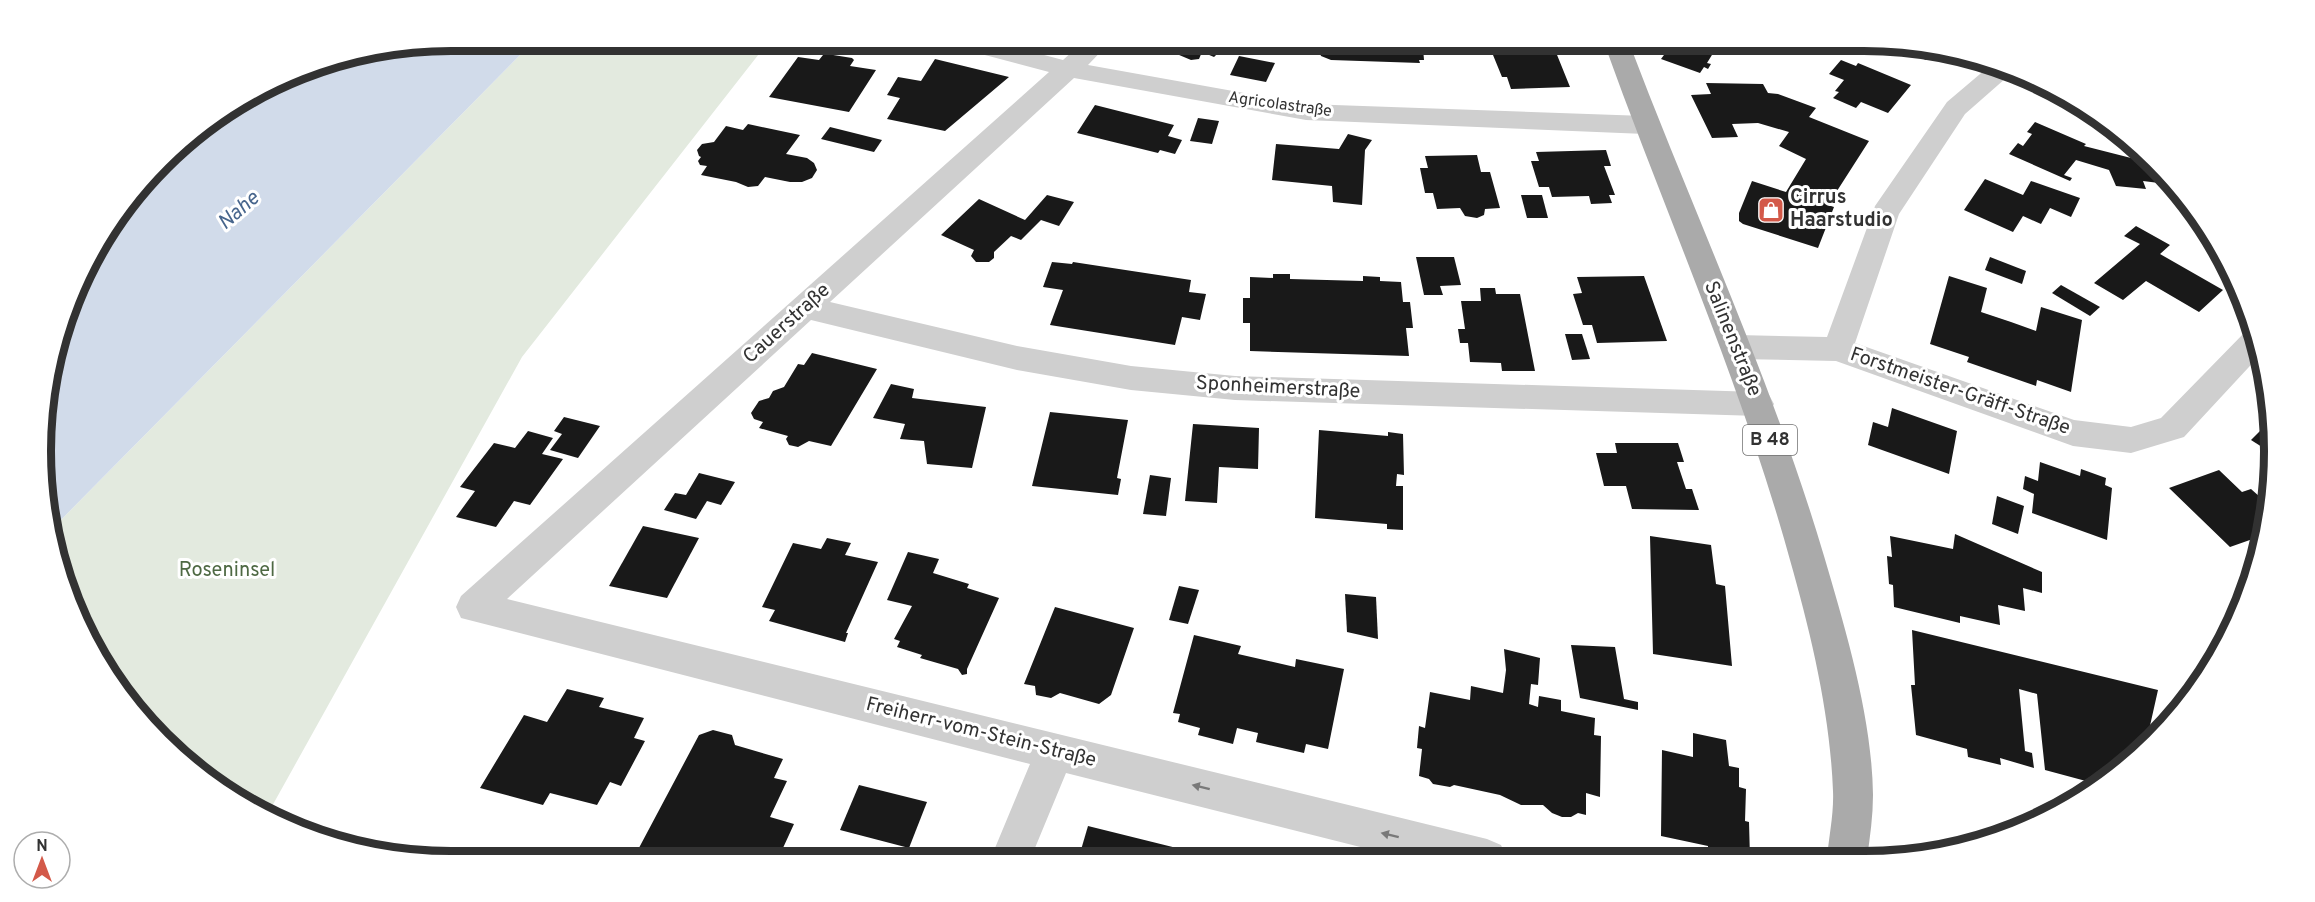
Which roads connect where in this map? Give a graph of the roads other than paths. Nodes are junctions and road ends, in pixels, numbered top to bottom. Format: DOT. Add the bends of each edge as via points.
graph roads {
  1 [pos="999,51"];
  2 [pos="1088,51"];
  3 [pos="1619,51"];
  4 [pos="1069,69"];
  5 [pos="1997,73"];
  6 [pos="1645,125"];
  7 [pos="805,307"];
  8 [pos="2250,346"];
  9 [pos="1737,347"];
  10 [pos="1838,349"];
  11 [pos="1758,405"];
  12 [pos="474,607"];
  13 [pos="1055,751"];
  14 [pos="1015,851"];
  15 [pos="1456,851"];
  16 [pos="1848,851"];
  1 -- 4 [label="street, Agricolastraße"];
  2 -- 4 [label="street, Cauerstraße"];
  3 -- 6 [label="main road, Salinenstraße / B 48"];
  4 -- 6 [label="street, Agricolastraße" via="1306,112"];
  4 -- 7 [label="street, Cauerstraße"];
  5 -- 10 [label="street" via="1956,108 1886,213"];
  6 -- 9 [label="main road, Salinenstraße / B 48"];
  7 -- 11 [label="street, Sponheimerstraße" via="1017,358 1131,378 1235,388"];
  7 -- 12 [label="street, Cauerstraße"];
  8 -- 10 [label="street, Forstmeister-Gräff-Straße" via="2172,428 2131,440 2073,433"];
  9 -- 10 [label="street, Forstmeister-Gräff-Straße"];
  9 -- 11 [label="main road, Salinenstraße / B 48"];
  11 -- 16 [label="main road, Salinenstraße / B 48" via="1798,522 1837,667 1853,792"];
  12 -- 13 [label="street, Freiherr-vom-Stein-Straße"];
  13 -- 14 [label="street"];
  15 -- 13 [label="street, Freiherr-vom-Stein-Straße, one-way"];
}
